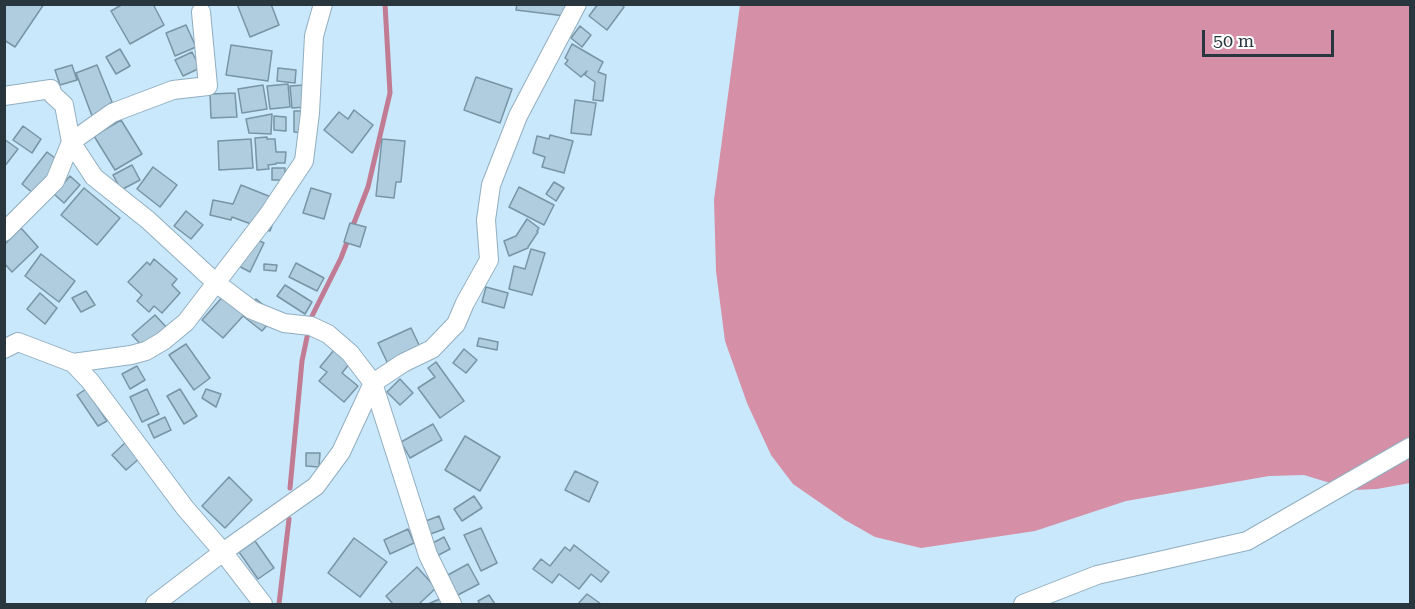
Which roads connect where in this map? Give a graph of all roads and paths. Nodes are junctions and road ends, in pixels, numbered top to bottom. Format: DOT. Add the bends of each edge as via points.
graph roads {
  1 [pos="323,4"];
  2 [pos="577,4"];
  3 [pos="201,12"];
  4 [pos="4,96"];
  5 [pos="71,142"];
  6 [pos="4,232"];
  7 [pos="215,282"];
  8 [pos="4,349"];
  9 [pos="73,363"];
  10 [pos="373,382"];
  11 [pos="1410,447"];
  12 [pos="223,552"];
  13 [pos="155,604"];
  14 [pos="263,604"];
  15 [pos="452,604"];
  16 [pos="1023,604"];
  1 -- 7 [label="street" via="314,36 304,161"];
  2 -- 10 [label="street" via="518,116 491,185 486,220 489,260 456,324 432,349"];
  3 -- 5 [label="street" via="207,86 173,90 112,113"];
  4 -- 5 [label="street" via="51,89 64,105"];
  5 -- 6 [label="street" via="55,181"];
  5 -- 7 [label="street" via="94,177"];
  7 -- 9 [label="street" via="186,322 154,346 131,355"];
  7 -- 10 [label="street" via="252,310 328,334 350,353"];
  8 -- 9 [label="street" via="18,342"];
  9 -- 12 [label="street"];
  10 -- 12 [label="street" via="341,452 316,486"];
  10 -- 15 [label="street" via="428,555"];
  11 -- 16 [label="street" via="1247,541 1097,575"];
  12 -- 13 [label="street"];
  12 -- 14 [label="street"];
}
